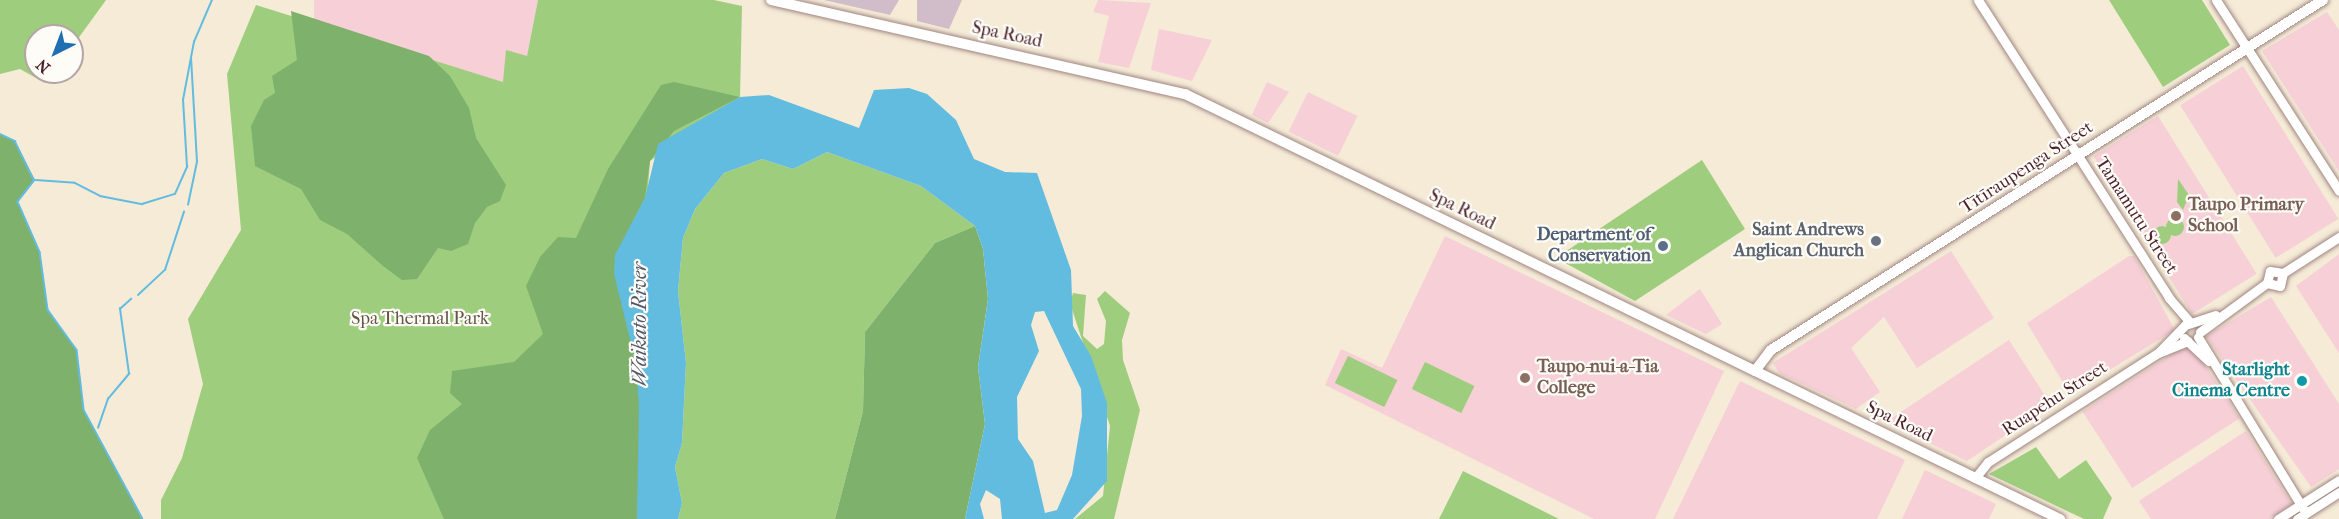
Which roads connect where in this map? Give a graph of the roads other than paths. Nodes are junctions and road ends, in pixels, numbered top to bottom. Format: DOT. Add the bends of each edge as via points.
graph roads {
  1 [pos="790,0"];
  2 [pos="808,0"];
  3 [pos="1978,0"];
  4 [pos="2216,0"];
  5 [pos="2323,0"];
  6 [pos="774,1"];
  7 [pos="822,10"];
  8 [pos="2248,48"];
  9 [pos="2078,155"];
  10 [pos="2339,191"];
  11 [pos="2339,237"];
  12 [pos="2191,332"];
  13 [pos="1755,371"];
  14 [pos="1975,478"];
  15 [pos="2339,480"];
  16 [pos="2339,492"];
  17 [pos="2303,509"];
  18 [pos="2060,519"];
  19 [pos="2278,519"];
  20 [pos="2297,519"];
  1 -- 6 [label="main road, Spa Road"];
  2 -- 7 [label="main road, Spa Road"];
  3 -- 9 [label="street, Tamamutu Street"];
  4 -- 8 [label="street"];
  5 -- 8 [label="main road, Tītīraupenga Street"];
  6 -- 7 [label="main road, Spa Road"];
  7 -- 13 [label="main road, Spa Road" via="1179,92"];
  8 -- 9 [label="main road, Tītīraupenga Street"];
  8 -- 10 [label="street"];
  9 -- 12 [label="street, Tamamutu Street"];
  9 -- 13 [label="main road, Tītīraupenga Street" via="1770,350"];
  11 -- 12 [label="street, Ruapehu Street" via="2283,273 2280,286 2267,283"];
  12 -- 14 [label="street, Ruapehu Street" via="1988,462"];
  12 -- 17 [label="street, Tamamutu Street"];
  13 -- 14 [label="main road, Spa Road"];
  14 -- 18 [label="main road, Spa Road"];
  15 -- 17 [label="street"];
  16 -- 17 [label="street"];
  17 -- 19 [label="street"];
  17 -- 20 [label="street"];
}
